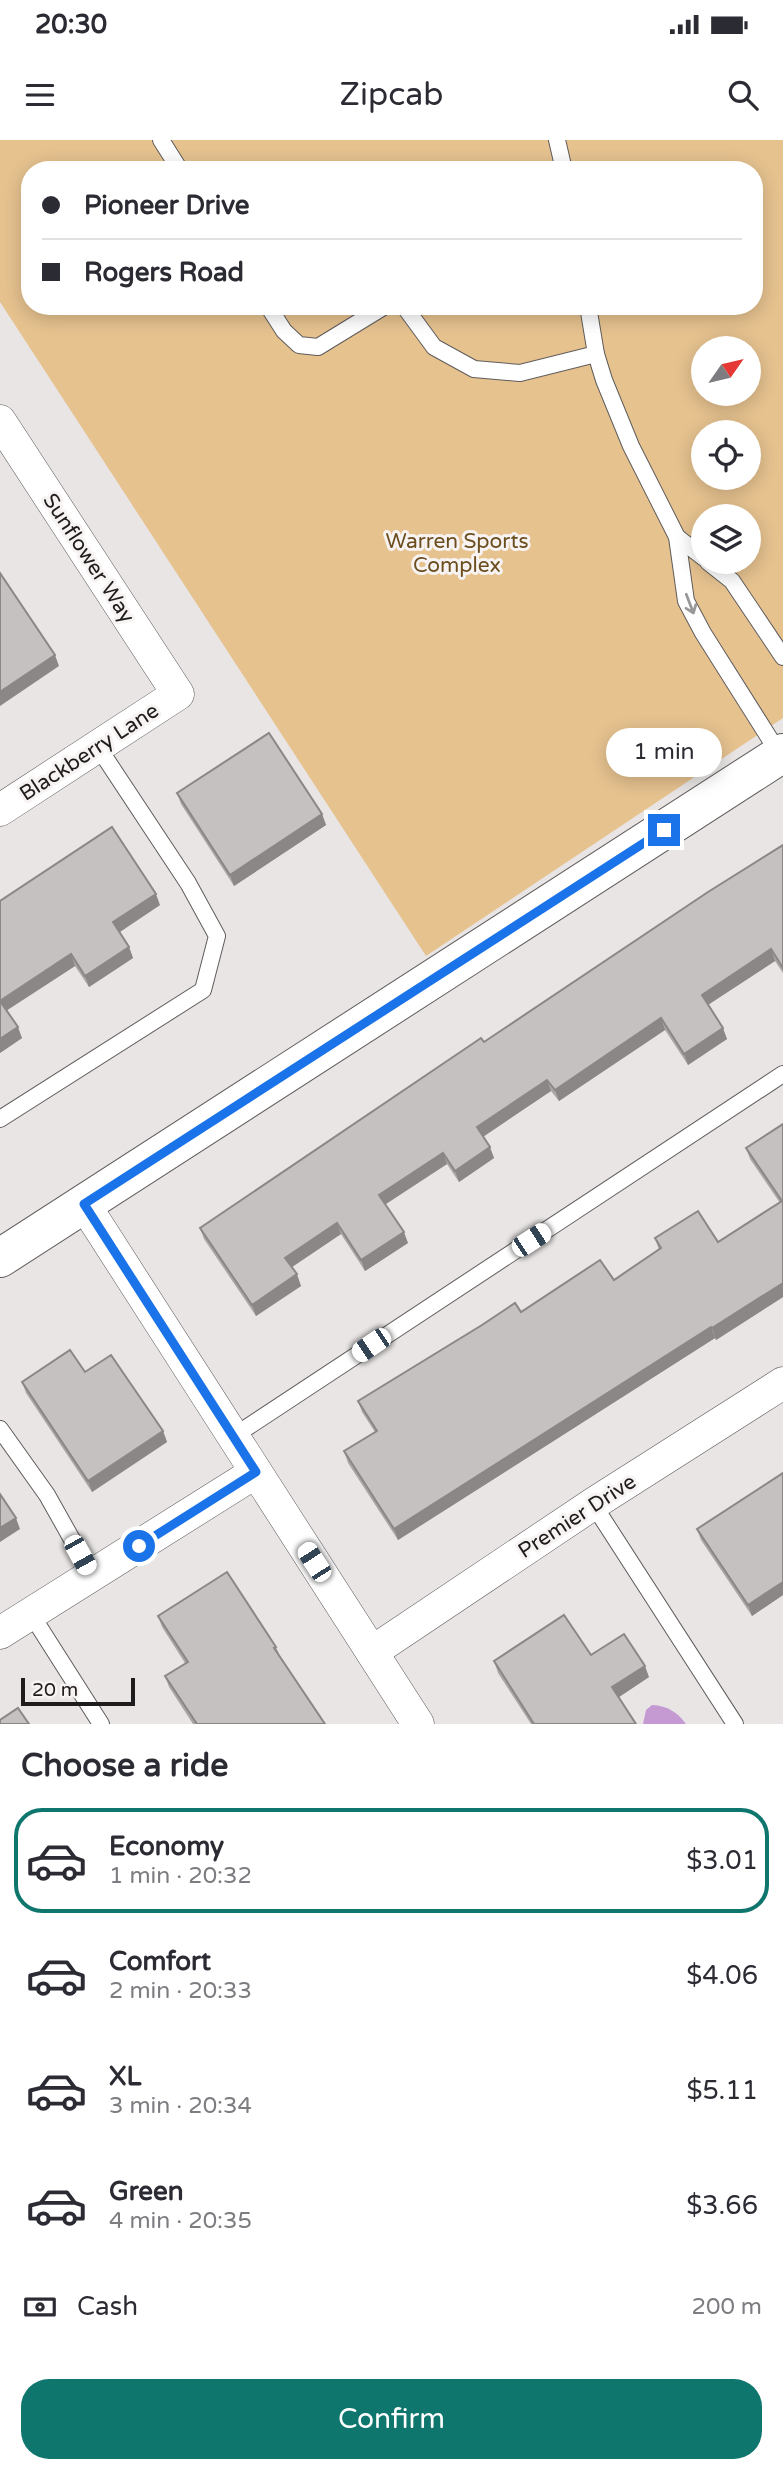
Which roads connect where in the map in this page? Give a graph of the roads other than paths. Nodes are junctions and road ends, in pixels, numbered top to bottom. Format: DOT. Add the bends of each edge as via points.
graph roads {
  1 [pos="161,140"];
  2 [pos="557,140"];
  3 [pos="174,161"];
  4 [pos="562,161"];
  5 [pos="274,315"];
  6 [pos="370,315"];
  7 [pos="411,315"];
  8 [pos="590,315"];
  9 [pos="596,354"];
  10 [pos="0,421"];
  11 [pos="677,537"];
  12 [pos="691,548"];
  13 [pos="723,574"];
  14 [pos="783,657"];
  15 [pos="178,694"];
  16 [pos="97,747"];
  17 [pos="782,754"];
  18 [pos="0,810"];
  19 [pos="783,1074"];
  20 [pos="0,1119"];
  21 [pos="84,1204"];
  22 [pos="0,1258"];
  23 [pos="783,1383"];
  24 [pos="0,1429"];
  25 [pos="234,1436"];
  26 [pos="256,1472"];
  27 [pos="593,1504"];
  28 [pos="92,1575"];
  29 [pos="31,1614"];
  30 [pos="0,1633"];
  31 [pos="372,1652"];
  32 [pos="102,1724"];
  33 [pos="418,1724"];
  34 [pos="735,1724"];
  1 -- 3 [label="lane"];
  2 -- 4 [label="lane"];
  5 -- 6 [label="lane" via="299,345 318,347"];
  7 -- 9 [label="lane" via="434,347 474,369 520,373"];
  8 -- 9 [label="lane"];
  9 -- 11 [label="lane" via="631,446"];
  10 -- 15 [label="street, Sunflower Way"];
  11 -- 12 [label="lane"];
  11 -- 17 [label="lane, one-way" via="686,601"];
  13 -- 14 [label="lane"];
  15 -- 16 [label="street, Blackberry Lane"];
  16 -- 18 [label="street, Blackberry Lane"];
  16 -- 20 [label="lane" via="188,883 217,936 203,990"];
  17 -- 21 [label="street"];
  19 -- 25 [label="lane"];
  21 -- 22 [label="street"];
  21 -- 25 [label="street"];
  23 -- 27 [label="street, Premier Drive"];
  24 -- 28 [label="lane" via="47,1495"];
  25 -- 26 [label="street"];
  26 -- 28 [label="street"];
  26 -- 31 [label="street"];
  27 -- 31 [label="street, Premier Drive"];
  27 -- 34 [label="lane"];
  28 -- 29 [label="street"];
  29 -- 30 [label="street"];
  29 -- 32 [label="lane"];
  31 -- 33 [label="street"];
}
